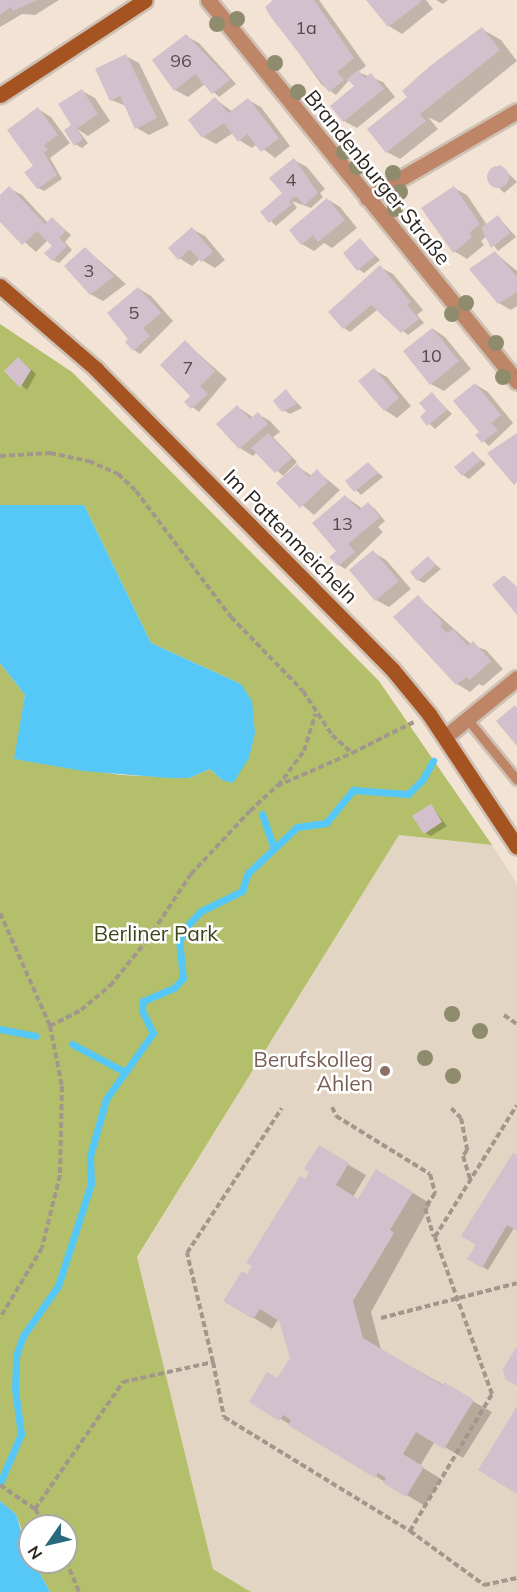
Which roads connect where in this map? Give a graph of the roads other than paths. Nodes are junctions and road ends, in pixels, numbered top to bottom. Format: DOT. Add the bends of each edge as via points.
graph roads {
  1 [pos="145,0"];
  2 [pos="208,0"];
  3 [pos="0,95"];
  4 [pos="517,111"];
  5 [pos="367,198"];
  6 [pos="0,286"];
  7 [pos="517,381"];
  8 [pos="517,678"];
  9 [pos="468,720"];
  10 [pos="445,737"];
  11 [pos="517,780"];
  12 [pos="517,847"];
  1 -- 3 [label="street"];
  2 -- 5 [label="street, Brandenburger Straße"];
  4 -- 5 [label="street"];
  5 -- 7 [label="street, Brandenburger Straße"];
  6 -- 10 [label="street, Im Pattenmeicheln" via="96,369 392,669"];
  8 -- 9 [label="street"];
  9 -- 10 [label="street"];
  9 -- 11 [label="lane"];
  10 -- 12 [label="street, Im Pattenmeicheln"];
}
